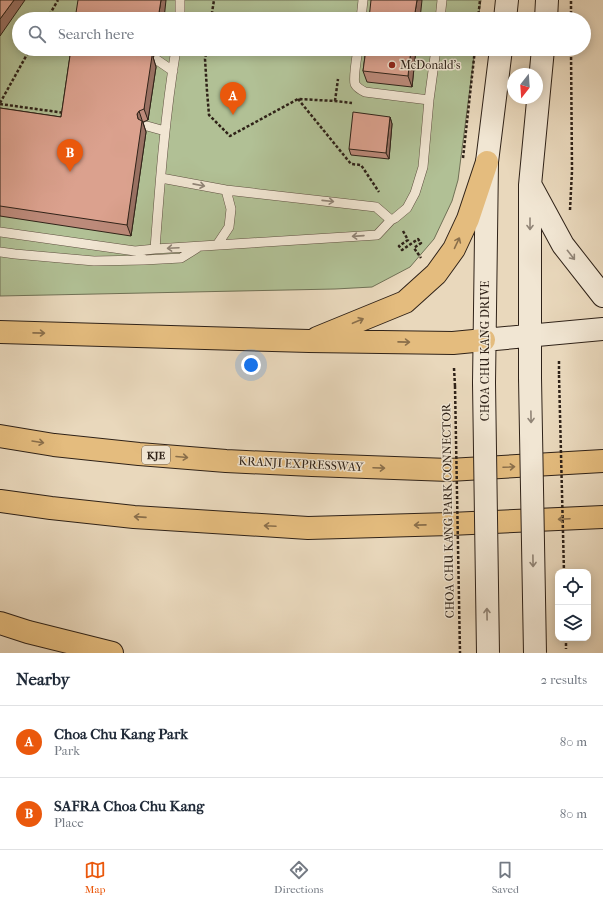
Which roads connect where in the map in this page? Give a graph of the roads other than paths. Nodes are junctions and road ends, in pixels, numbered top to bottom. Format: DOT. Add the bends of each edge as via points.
graph roads {
  1 [pos="180,0"];
  2 [pos="363,0"];
  3 [pos="442,0"];
  4 [pos="507,0"];
  5 [pos="547,0"];
  6 [pos="180,12"];
  7 [pos="362,12"];
  8 [pos="441,12"];
  9 [pos="506,12"];
  10 [pos="546,12"];
  11 [pos="175,56"];
  12 [pos="357,56"];
  13 [pos="435,56"];
  14 [pos="500,56"];
  15 [pos="542,56"];
  16 [pos="157,60"];
  17 [pos="173,71"];
  18 [pos="430,100"];
  19 [pos="147,126"];
  20 [pos="165,131"];
  21 [pos="487,162"];
  22 [pos="161,178"];
  23 [pos="530,185"];
  24 [pos="226,190"];
  25 [pos="393,219"];
  26 [pos="0,232"];
  27 [pos="216,245"];
  28 [pos="198,247"];
  29 [pos="155,249"];
  30 [pos="135,251"];
  31 [pos="0,252"];
  32 [pos="144,260"];
  33 [pos="603,296"];
  34 [pos="603,329"];
  35 [pos="0,332"];
  36 [pos="530,336"];
  37 [pos="484,340"];
  38 [pos="309,341"];
  39 [pos="0,436"];
  40 [pos="603,462"];
  41 [pos="0,501"];
  42 [pos="603,517"];
  43 [pos="0,623"];
  44 [pos="112,653"];
  45 [pos="488,653"];
  46 [pos="535,653"];
  1 -- 6 [label="lane"];
  2 -- 7 [label="lane"];
  3 -- 8 [label="lane"];
  4 -- 9 [label="main road"];
  5 -- 10 [label="main road"];
  11 -- 17 [label="lane"];
  12 -- 18 [label="lane" via="354,78 359,90"];
  13 -- 18 [label="lane"];
  14 -- 21 [label="main road, CHOA CHU KANG DRIVE"];
  15 -- 23 [label="main road"];
  16 -- 17 [label="lane"];
  17 -- 20 [label="lane"];
  18 -- 25 [label="lane" via="423,167 415,193 408,208"];
  19 -- 20 [label="lane"];
  20 -- 22 [label="lane"];
  21 -- 37 [label="main road, CHOA CHU KANG DRIVE"];
  38 -- 21 [label="highway, one-way" via="405,302 436,274 454,248 468,219"];
  22 -- 24 [label="lane, one-way"];
  22 -- 29 [label="lane"];
  23 -- 33 [label="main road, one-way" via="563,245"];
  23 -- 36 [label="main road, one-way"];
  24 -- 25 [label="lane, one-way" via="376,207"];
  24 -- 27 [label="lane" via="231,209 229,228"];
  25 -- 27 [label="lane, one-way" via="377,235"];
  26 -- 30 [label="lane"];
  27 -- 28 [label="lane"];
  28 -- 29 [label="lane, one-way"];
  28 -- 32 [label="lane" via="181,258"];
  29 -- 30 [label="lane"];
  30 -- 32 [label="lane"];
  31 -- 32 [label="lane" via="94,261"];
  34 -- 36 [label="main road"];
  35 -- 38 [label="highway, one-way"];
  36 -- 37 [label="main road"];
  36 -- 46 [label="main road, one-way, bridge"];
  38 -- 37 [label="highway, one-way" via="454,343"];
  45 -- 37 [label="main road, CHOA CHU KANG DRIVE, one-way, bridge"];
  39 -- 40 [label="highway, KRANJI EXPRESSWAY / KJE, one-way" via="139,454 312,465 449,470"];
  42 -- 41 [label="highway, one-way" via="308,528 134,517"];
  43 -- 44 [label="highway"];
}
